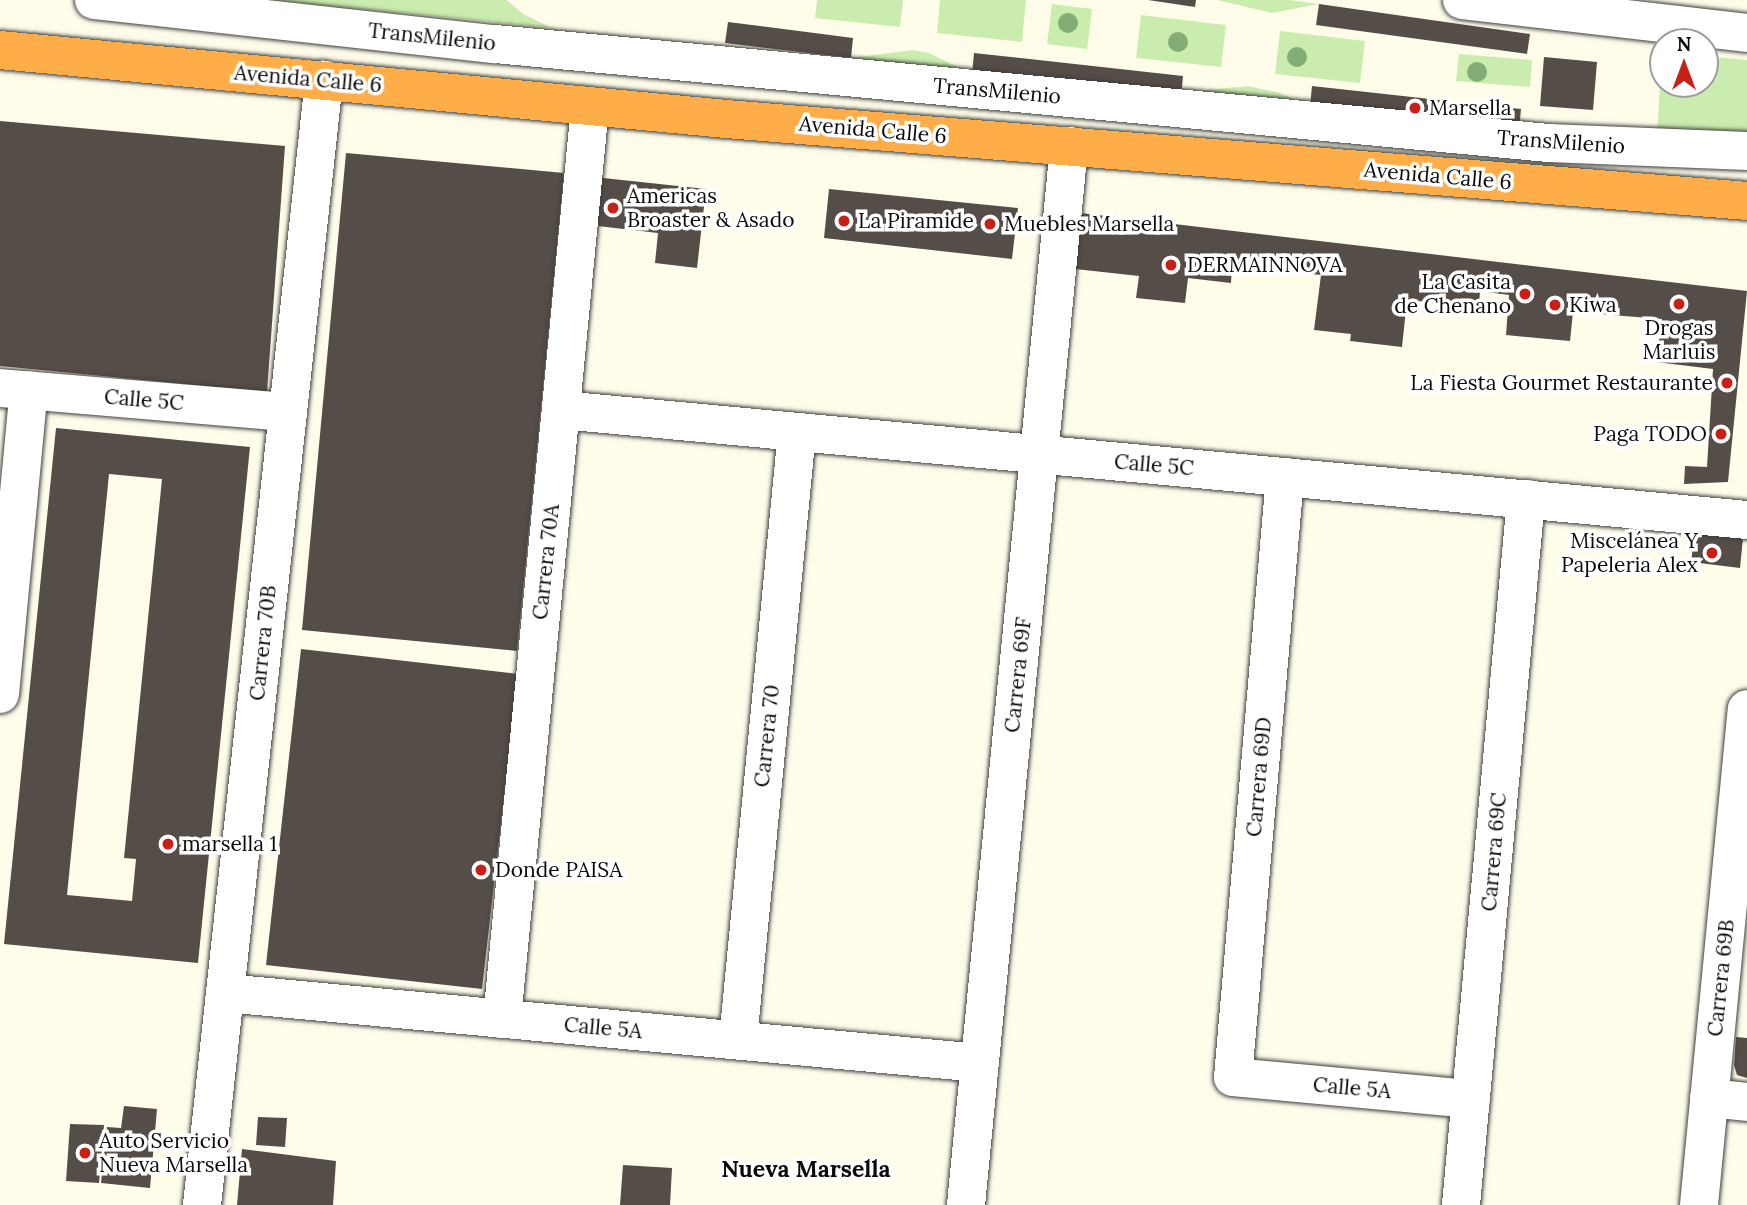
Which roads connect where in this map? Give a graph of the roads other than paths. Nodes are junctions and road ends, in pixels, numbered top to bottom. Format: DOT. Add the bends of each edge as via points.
graph roads {
  1 [pos="94,0"];
  2 [pos="1462,0"];
  3 [pos="237,9"];
  4 [pos="1747,33"];
  5 [pos="0,50"];
  6 [pos="324,80"];
  7 [pos="590,106"];
  8 [pos="1069,146"];
  9 [pos="1747,151"];
  10 [pos="1747,201"];
  11 [pos="15,389"];
  12 [pos="561,411"];
  13 [pos="288,412"];
  14 [pos="797,432"];
  15 [pos="1039,454"];
  16 [pos="1285,477"];
  17 [pos="1526,499"];
  18 [pos="1747,520"];
  19 [pos="0,694"];
  20 [pos="1747,709"];
  21 [pos="1742,814"];
  22 [pos="225,993"];
  23 [pos="502,1019"];
  24 [pos="738,1041"];
  25 [pos="980,1063"];
  26 [pos="1233,1077"];
  27 [pos="1471,1098"];
  28 [pos="1709,1098"];
  29 [pos="1747,1102"];
  30 [pos="202,1205"];
  31 [pos="967,1205"];
  32 [pos="1461,1205"];
  33 [pos="1699,1205"];
  1 -- 3 [label="street, TransMilenio"];
  2 -- 4 [label="street"];
  3 -- 9 [label="street, TransMilenio" via="1549,144"];
  5 -- 6 [label="highway, Avenida Calle 6"];
  6 -- 7 [label="highway, Avenida Calle 6"];
  6 -- 13 [label="street, Carrera 70B"];
  7 -- 8 [label="highway, Avenida Calle 6"];
  7 -- 12 [label="street, Carrera 70A"];
  8 -- 10 [label="highway, Avenida Calle 6"];
  8 -- 15 [label="street, Carrera 69F"];
  11 -- 13 [label="street, Calle 5C"];
  11 -- 19 [label="street"];
  12 -- 14 [label="street, Calle 5C"];
  12 -- 23 [label="street, Carrera 70A"];
  13 -- 22 [label="street, Carrera 70B"];
  14 -- 15 [label="street, Calle 5C"];
  14 -- 24 [label="street, Carrera 70"];
  15 -- 16 [label="street, Calle 5C"];
  15 -- 25 [label="street, Carrera 69F"];
  16 -- 17 [label="street, Calle 5C"];
  16 -- 26 [label="street, Carrera 69D"];
  17 -- 18 [label="street, Calle 5C"];
  17 -- 27 [label="street, Carrera 69C"];
  20 -- 21 [label="street, Carrera 69B"];
  21 -- 28 [label="street, Carrera 69B"];
  22 -- 23 [label="street, Calle 5A"];
  22 -- 30 [label="street, Carrera 70B"];
  23 -- 24 [label="street, Calle 5A"];
  24 -- 25 [label="street, Calle 5A"];
  25 -- 31 [label="street, Carrera 69F"];
  26 -- 27 [label="street, Calle 5A"];
  27 -- 32 [label="street, Carrera 69C"];
  28 -- 29 [label="street"];
  28 -- 33 [label="street, Carrera 69B"];
}
